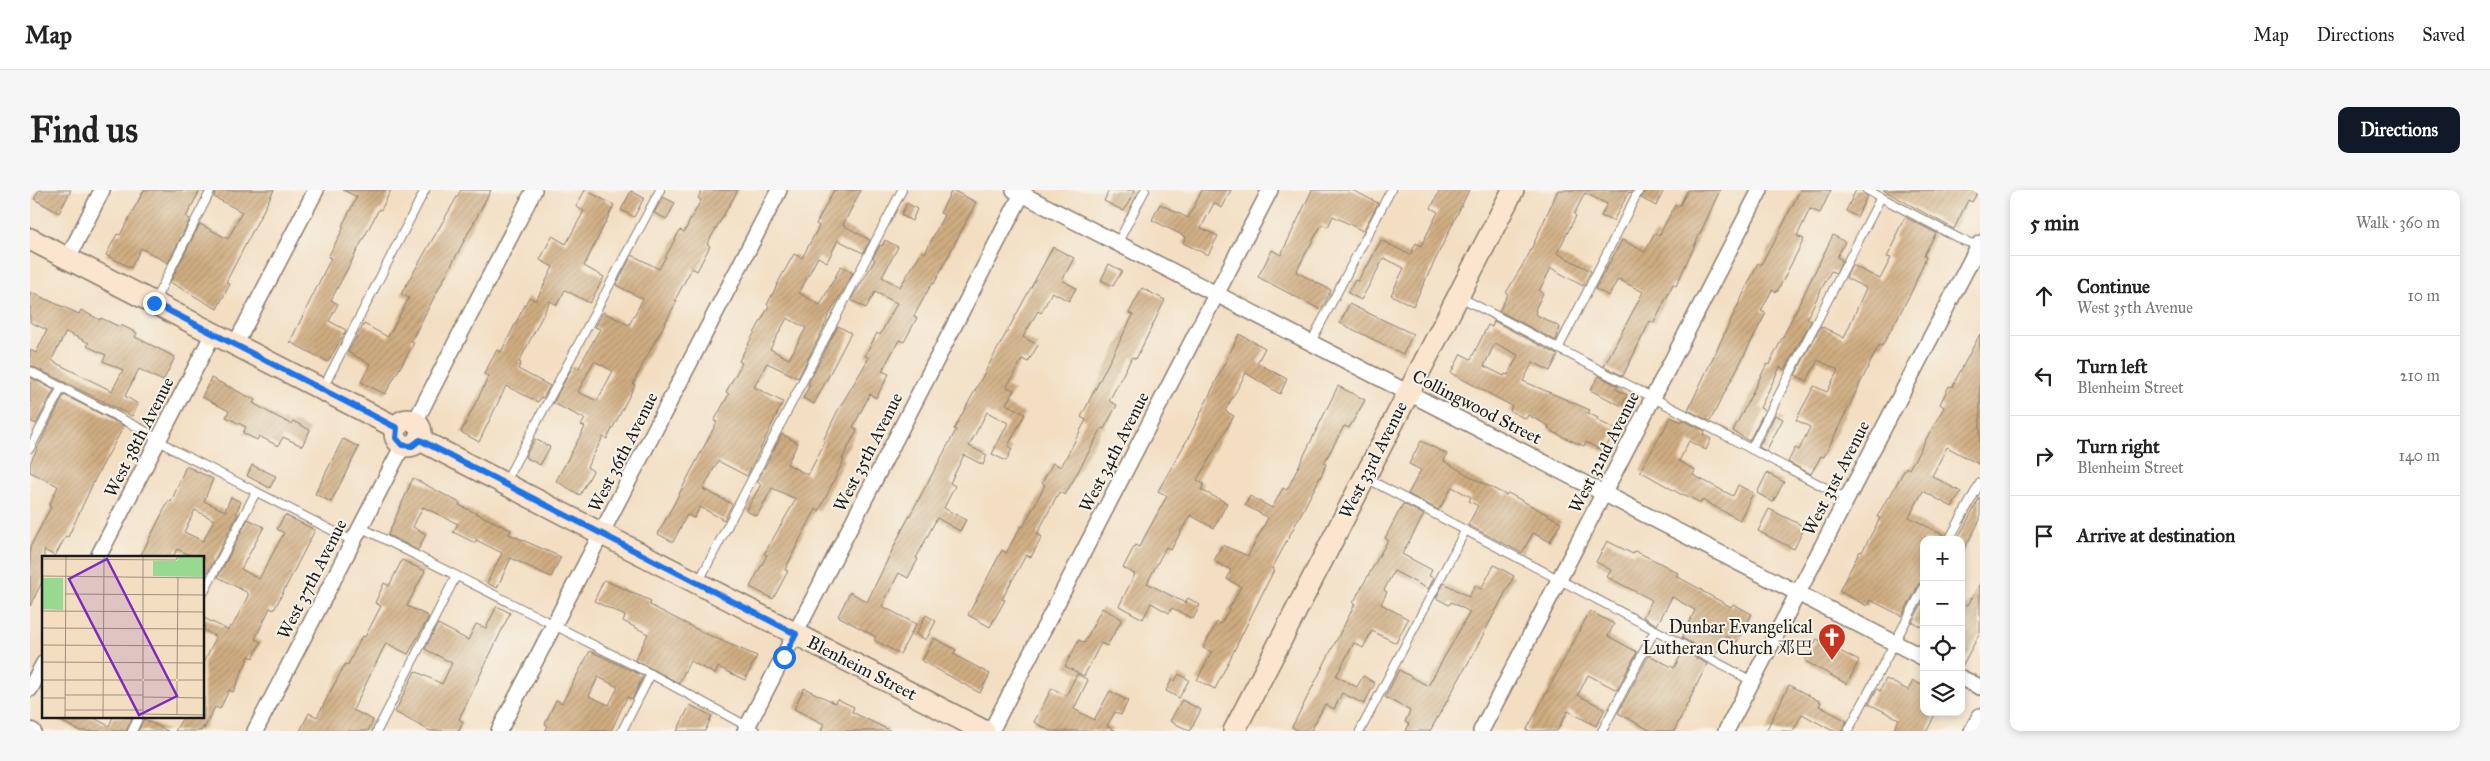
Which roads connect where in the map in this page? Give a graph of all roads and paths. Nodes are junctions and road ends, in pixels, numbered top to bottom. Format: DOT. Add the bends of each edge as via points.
graph roads {
  1 [pos="102,190"];
  2 [pos="211,190"];
  3 [pos="316,190"];
  4 [pos="425,190"];
  5 [pos="534,190"];
  6 [pos="660,190"];
  7 [pos="778,190"];
  8 [pos="902,190"];
  9 [pos="1145,190"];
  10 [pos="1270,190"];
  11 [pos="1391,190"];
  12 [pos="1513,190"];
  13 [pos="1639,190"];
  14 [pos="1760,190"];
  15 [pos="1867,190"];
  16 [pos="1020,191"];
  17 [pos="1881,197"];
  18 [pos="30,239"];
  19 [pos="1117,244"];
  20 [pos="1979,245"];
  21 [pos="68,258"];
  22 [pos="1216,293"];
  23 [pos="1458,296"];
  24 [pos="154,303"];
  25 [pos="214,334"];
  26 [pos="1310,344"];
  27 [pos="235,345"];
  28 [pos="1558,348"];
  29 [pos="30,371"];
  30 [pos="62,387"];
  31 [pos="323,389"];
  32 [pos="1409,393"];
  33 [pos="1653,399"];
  34 [pos="408,434"];
  35 [pos="159,440"];
  36 [pos="30,448"];
  37 [pos="1751,449"];
  38 [pos="1364,477"];
  39 [pos="1980,483"];
  40 [pos="507,484"];
  41 [pos="256,492"];
  42 [pos="1604,494"];
  43 [pos="1847,498"];
  44 [pos="1465,531"];
  45 [pos="356,534"];
  46 [pos="602,534"];
  47 [pos="1951,536"];
  48 [pos="99,556"];
  49 [pos="456,576"];
  50 [pos="1559,581"];
  51 [pos="698,583"];
  52 [pos="205,590"];
  53 [pos="1798,593"];
  54 [pos="1920,595"];
  55 [pos="554,625"];
  56 [pos="1655,630"];
  57 [pos="796,634"];
  58 [pos="1894,642"];
  59 [pos="1920,656"];
  60 [pos="42,667"];
  61 [pos="652,674"];
  62 [pos="1965,680"];
  63 [pos="1752,681"];
  64 [pos="1980,687"];
  65 [pos="30,689"];
  66 [pos="1980,716"];
  67 [pos="138,718"];
  68 [pos="750,730"];
  69 [pos="132,731"];
  70 [pos="255,731"];
  71 [pos="377,731"];
  72 [pos="499,731"];
  73 [pos="622,731"];
  74 [pos="984,731"];
  75 [pos="991,731"];
  76 [pos="1234,731"];
  77 [pos="1360,731"];
  78 [pos="1481,731"];
  79 [pos="1602,731"];
  80 [pos="1726,731"];
  81 [pos="1848,731"];
  82 [pos="1972,731"];
  1 -- 21 [label="street"];
  2 -- 24 [label="lane"];
  3 -- 27 [label="street"];
  4 -- 31 [label="lane"];
  5 -- 34 [label="street, West 37th Avenue"];
  6 -- 40 [label="lane"];
  7 -- 46 [label="street, West 36th Avenue"];
  8 -- 51 [label="lane"];
  9 -- 19 [label="lane"];
  10 -- 22 [label="street, West 34th Avenue"];
  11 -- 26 [label="lane"];
  12 -- 23 [label="street, West 33rd Avenue"];
  13 -- 28 [label="lane"];
  14 -- 33 [label="street, West 32nd Avenue"];
  15 -- 17 [label="lane"];
  16 -- 19 [label="street, Collingwood Street"];
  16 -- 57 [label="street, West 35th Avenue"];
  17 -- 20 [label="lane"];
  17 -- 37 [label="lane"];
  18 -- 21 [label="street, Blenheim Street"];
  19 -- 22 [label="street, Collingwood Street"];
  20 -- 43 [label="street, West 31st Avenue"];
  21 -- 24 [label="street, Blenheim Street"];
  22 -- 26 [label="street, Collingwood Street"];
  22 -- 75 [label="street, West 34th Avenue"];
  23 -- 28 [label="lane"];
  23 -- 32 [label="street, West 33rd Avenue"];
  24 -- 25 [label="street, Blenheim Street"];
  25 -- 27 [label="street, Blenheim Street"];
  25 -- 35 [label="street, West 38th Avenue"];
  26 -- 32 [label="street, Collingwood Street"];
  27 -- 31 [label="street, Blenheim Street"];
  28 -- 33 [label="lane"];
  29 -- 30 [label="lane"];
  30 -- 35 [label="lane"];
  30 -- 36 [label="lane"];
  31 -- 34 [label="street, Blenheim Street"];
  32 -- 38 [label="street, West 33rd Avenue"];
  32 -- 42 [label="street, Collingwood Street"];
  33 -- 37 [label="lane"];
  33 -- 42 [label="street, West 32nd Avenue"];
  34 -- 40 [label="street, Blenheim Street"];
  34 -- 45 [label="street, West 37th Avenue"];
  35 -- 41 [label="lane"];
  35 -- 48 [label="street, West 38th Avenue"];
  37 -- 43 [label="lane"];
  38 -- 44 [label="lane"];
  38 -- 76 [label="street, West 33rd Avenue"];
  39 -- 47 [label="lane"];
  40 -- 46 [label="street, Blenheim Street"];
  41 -- 45 [label="lane"];
  41 -- 52 [label="lane"];
  42 -- 50 [label="street, West 32nd Avenue"];
  42 -- 53 [label="street, Collingwood Street"];
  43 -- 53 [label="street, West 31st Avenue"];
  44 -- 50 [label="lane"];
  44 -- 77 [label="lane"];
  45 -- 49 [label="lane"];
  45 -- 70 [label="street, West 37th Avenue"];
  46 -- 51 [label="street, Blenheim Street"];
  46 -- 55 [label="street, West 36th Avenue"];
  49 -- 55 [label="lane"];
  49 -- 71 [label="lane"];
  50 -- 56 [label="lane"];
  50 -- 78 [label="street, West 32nd Avenue"];
  51 -- 57 [label="street, Blenheim Street"];
  53 -- 58 [label="street, Collingwood Street"];
  53 -- 63 [label="street, West 31st Avenue"];
  54 -- 58 [label="lane"];
  55 -- 61 [label="lane"];
  55 -- 72 [label="street, West 36th Avenue"];
  56 -- 63 [label="lane"];
  56 -- 79 [label="lane"];
  57 -- 68 [label="street, West 35th Avenue"];
  57 -- 74 [label="street, Blenheim Street"];
  58 -- 59 [label="street, Collingwood Street"];
  58 -- 81 [label="lane"];
  60 -- 65 [label="street"];
  61 -- 68 [label="lane"];
  61 -- 73 [label="lane"];
  62 -- 64 [label="street"];
  63 -- 80 [label="street, West 31st Avenue"];
  66 -- 82 [label="street"];
  67 -- 69 [label="lane"];
}
